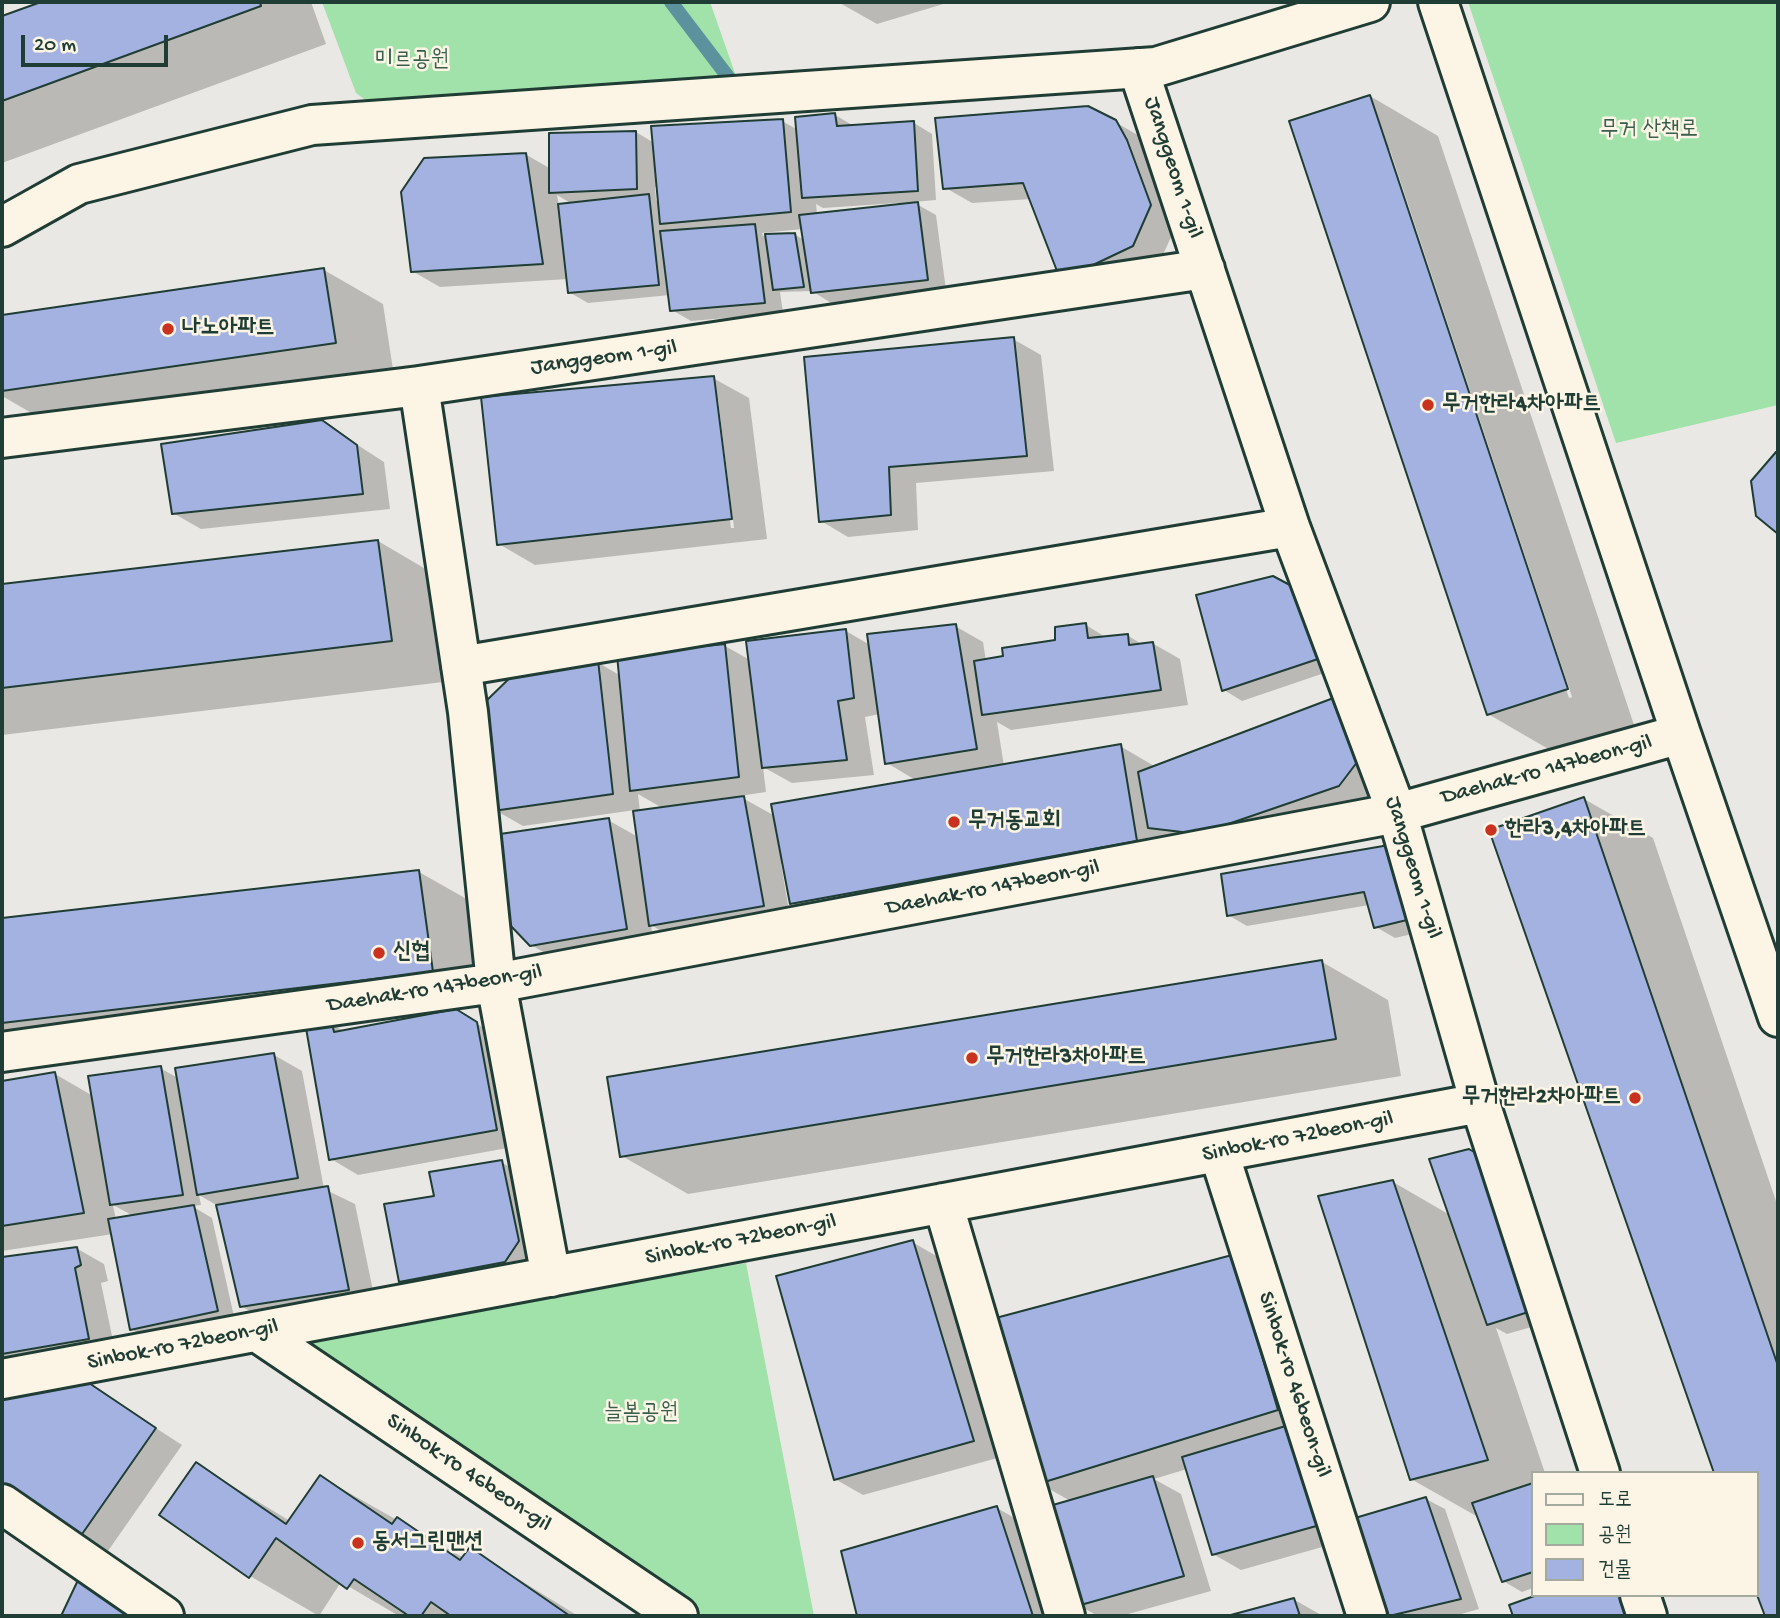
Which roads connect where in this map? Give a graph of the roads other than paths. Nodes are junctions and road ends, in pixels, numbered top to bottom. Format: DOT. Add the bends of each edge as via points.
graph roads {
  1 [pos="1370,2"];
  2 [pos="1438,2"];
  3 [pos="1138,68"];
  4 [pos="2,228"];
  5 [pos="1205,269"];
  6 [pos="419,386"];
  7 [pos="2,438"];
  8 [pos="1290,527"];
  9 [pos="461,666"];
  10 [pos="1681,734"];
  11 [pos="1397,813"];
  12 [pos="496,983"];
  13 [pos="1778,1017"];
  14 [pos="2,1052"];
  15 [pos="1480,1103"];
  16 [pos="1219,1153"];
  17 [pos="943,1203"];
  18 [pos="551,1277"];
  19 [pos="257,1332"];
  20 [pos="2,1379"];
  21 [pos="1599,1471"];
  22 [pos="2,1504"];
  23 [pos="1641,1597"];
  24 [pos="164,1616"];
  25 [pos="678,1616"];
  26 [pos="1065,1616"];
  27 [pos="1367,1616"];
  28 [pos="1647,1616"];
  1 -- 3 [label="street, Janggeom 1-gil"];
  2 -- 10 [label="street"];
  3 -- 4 [label="street, Janggeom 1-gil" via="312,125 79,184"];
  3 -- 5 [label="street, Janggeom 1-gil"];
  5 -- 6 [label="street, Janggeom 1-gil"];
  5 -- 8 [label="street, Janggeom 1-gil"];
  6 -- 7 [label="street, Janggeom 1-gil"];
  6 -- 9 [label="street"];
  8 -- 9 [label="street"];
  8 -- 11 [label="street, Janggeom 1-gil"];
  9 -- 12 [label="street"];
  10 -- 11 [label="street, Daehak-ro 147beon-gil"];
  10 -- 13 [label="street, Daehak-ro 147beon-gil"];
  11 -- 12 [label="street, Daehak-ro 147beon-gil"];
  11 -- 15 [label="street, Janggeom 1-gil"];
  12 -- 14 [label="street, Daehak-ro 147beon-gil"];
  12 -- 18 [label="street"];
  15 -- 16 [label="street, Sinbok-ro 72beon-gil"];
  15 -- 21 [label="street, Janggeom 1-gil"];
  16 -- 17 [label="street, Sinbok-ro 72beon-gil"];
  16 -- 27 [label="street, Sinbok-ro 46beon-gil"];
  17 -- 18 [label="street, Sinbok-ro 72beon-gil"];
  17 -- 26 [label="street"];
  18 -- 19 [label="street, Sinbok-ro 72beon-gil"];
  19 -- 20 [label="street, Sinbok-ro 72beon-gil"];
  19 -- 25 [label="street, Sinbok-ro 46beon-gil"];
  22 -- 24 [label="street"];
  23 -- 28 [label="street"];
}
